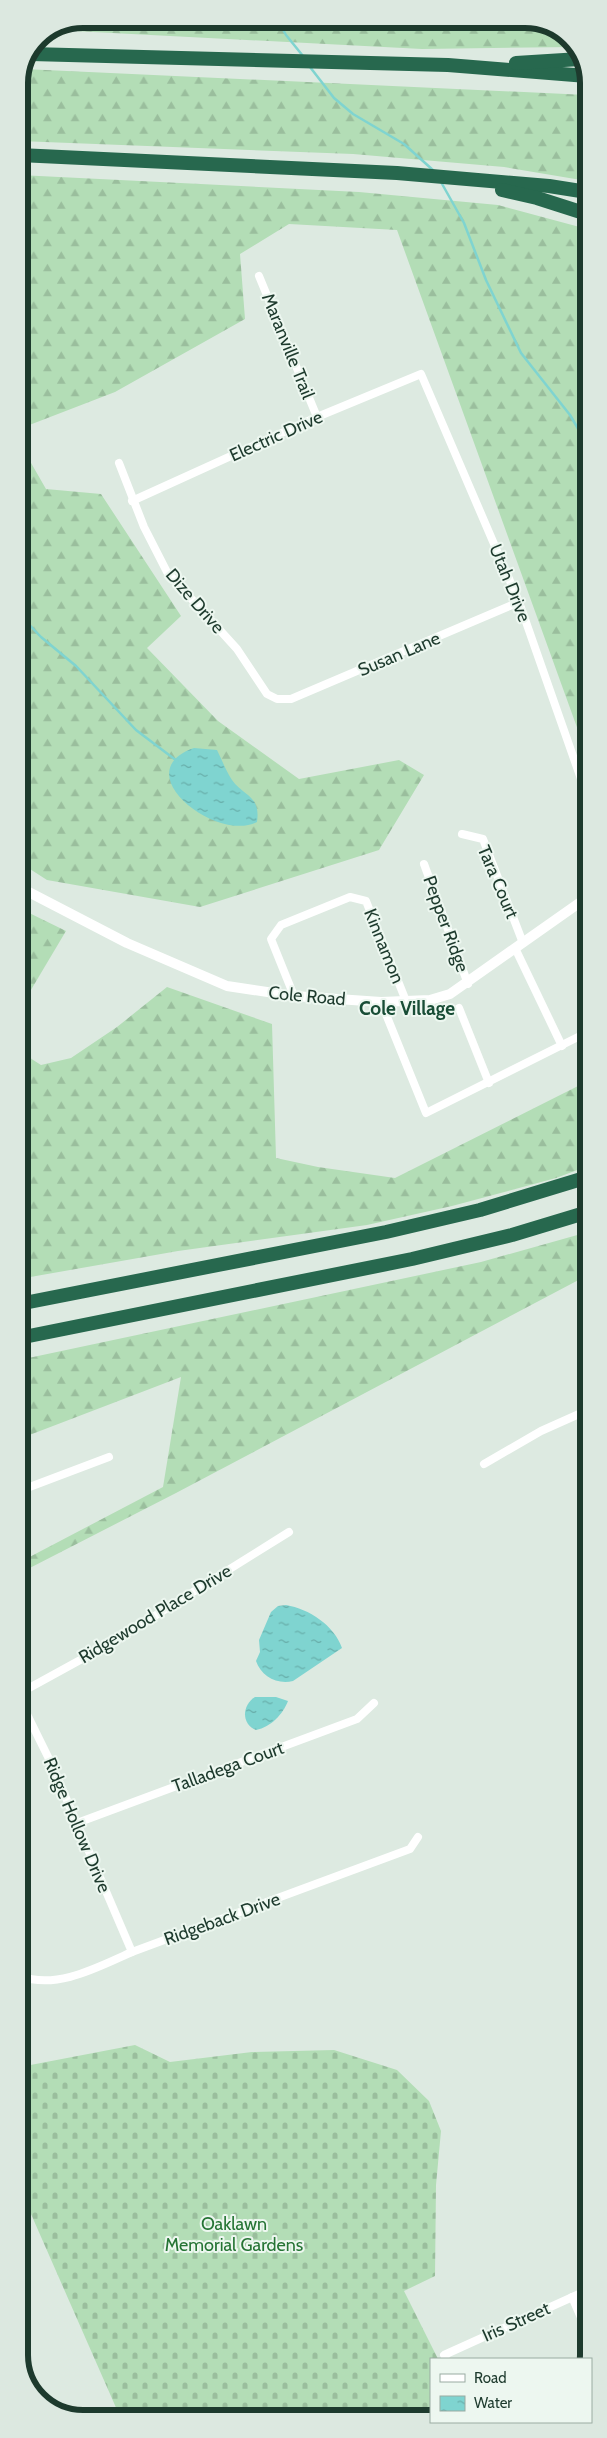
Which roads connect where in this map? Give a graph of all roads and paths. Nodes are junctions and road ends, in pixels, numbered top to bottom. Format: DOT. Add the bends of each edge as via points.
graph roads {
  1 [pos="36,54"];
  2 [pos="574,59"];
  3 [pos="448,65"];
  4 [pos="579,75"];
  5 [pos="27,155"];
  6 [pos="398,172"];
  7 [pos="580,191"];
  8 [pos="580,212"];
  9 [pos="259,276"];
  10 [pos="421,374"];
  11 [pos="317,417"];
  12 [pos="119,463"];
  13 [pos="132,501"];
  14 [pos="519,602"];
  15 [pos="277,699"];
  16 [pos="580,774"];
  17 [pos="462,834"];
  18 [pos="424,864"];
  19 [pos="27,890"];
  20 [pos="580,905"];
  21 [pos="518,948"];
  22 [pos="468,984"];
  23 [pos="292,991"];
  24 [pos="406,1001"];
  25 [pos="381,1002"];
  26 [pos="459,1008"];
  27 [pos="580,1036"];
  28 [pos="562,1046"];
  29 [pos="490,1083"];
  30 [pos="580,1179"];
  31 [pos="580,1214"];
  32 [pos="27,1302"];
  33 [pos="27,1336"];
  34 [pos="580,1414"];
  35 [pos="109,1457"];
  36 [pos="484,1464"];
  37 [pos="27,1488"];
  38 [pos="289,1532"];
  39 [pos="27,1689"];
  40 [pos="374,1703"];
  41 [pos="27,1715"];
  42 [pos="77,1823"];
  43 [pos="418,1837"];
  44 [pos="132,1952"];
  45 [pos="27,1978"];
  46 [pos="580,2294"];
  47 [pos="572,2297"];
  48 [pos="580,2316"];
  49 [pos="445,2357"];
  1 -- 3 [label="highway"];
  2 -- 3 [label="highway"];
  3 -- 4 [label="highway"];
  5 -- 6 [label="highway"];
  6 -- 7 [label="highway"];
  6 -- 8 [label="highway" via="510,191"];
  9 -- 11 [label="street, Maranville Trail"];
  10 -- 11 [label="street, Electric Drive"];
  10 -- 14 [label="street, Utah Drive"];
  11 -- 13 [label="street, Electric Drive"];
  12 -- 13 [label="street, Dize Drive"];
  13 -- 15 [label="street, Dize Drive" via="167,572 237,649 267,694"];
  14 -- 15 [label="street, Susan Lane" via="291,700"];
  14 -- 16 [label="street, Utah Drive"];
  17 -- 21 [label="street, Tara Court" via="483,839"];
  18 -- 22 [label="street, Pepper Ridge"];
  19 -- 23 [label="street, Cole Road" via="127,944 208,980 246,990"];
  20 -- 21 [label="street, Cole Road"];
  21 -- 22 [label="street, Cole Road"];
  21 -- 28 [label="street"];
  22 -- 24 [label="street, Cole Road" via="430,1000"];
  23 -- 24 [label="street, Kinnamon" via="271,939 281,925 350,897 366,900"];
  23 -- 25 [label="street, Cole Road"];
  24 -- 25 [label="street, Cole Road"];
  25 -- 29 [label="street" via="426,1114"];
  26 -- 29 [label="street"];
  27 -- 28 [label="street"];
  28 -- 29 [label="street"];
  30 -- 32 [label="highway" via="480,1210 386,1232"];
  31 -- 33 [label="highway" via="412,1259"];
  34 -- 36 [label="street" via="541,1431"];
  35 -- 37 [label="street"];
  38 -- 39 [label="street, Ridgewood Place Drive" via="113,1642"];
  40 -- 42 [label="street, Talladega Court" via="357,1719"];
  41 -- 42 [label="street, Ridge Hollow Drive"];
  42 -- 44 [label="street, Ridge Hollow Drive"];
  43 -- 44 [label="street, Ridgeback Drive" via="410,1848"];
  44 -- 45 [label="street, Ridgeback Drive" via="62,1979 39,1981"];
  46 -- 47 [label="street, Iris Street"];
  47 -- 48 [label="street"];
  47 -- 49 [label="street, Iris Street"];
}
